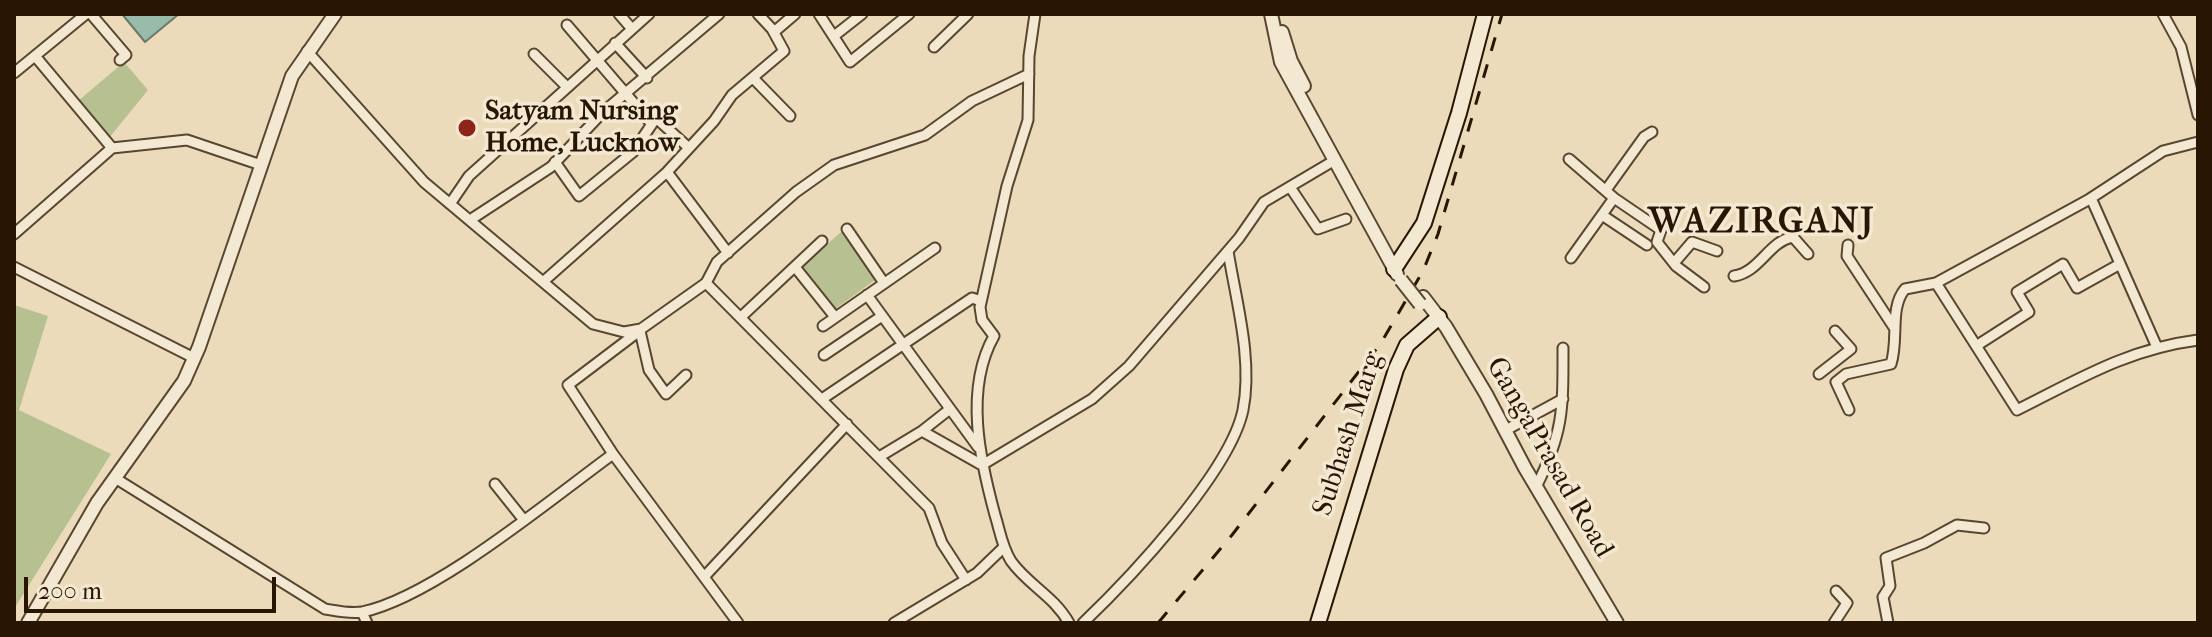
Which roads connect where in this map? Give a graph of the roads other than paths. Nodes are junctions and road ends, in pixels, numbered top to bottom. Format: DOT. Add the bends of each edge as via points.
graph roads {
  1 [pos="89,14"];
  2 [pos="335,14"];
  3 [pos="619,14"];
  4 [pos="649,14"];
  5 [pos="719,14"];
  6 [pos="758,14"];
  7 [pos="795,14"];
  8 [pos="819,14"];
  9 [pos="862,14"];
  10 [pos="909,14"];
  11 [pos="968,14"];
  12 [pos="1035,14"];
  13 [pos="1271,14"];
  14 [pos="1277,14"];
  15 [pos="1485,14"];
  16 [pos="2163,14"];
  17 [pos="567,25"];
  18 [pos="632,29"];
  19 [pos="774,32"];
  20 [pos="834,36"];
  21 [pos="615,43"];
  22 [pos="934,47"];
  23 [pos="307,51"];
  24 [pos="534,54"];
  25 [pos="35,56"];
  26 [pos="597,59"];
  27 [pos="120,60"];
  28 [pos="14,73"];
  29 [pos="1029,74"];
  30 [pos="647,78"];
  31 [pos="753,78"];
  32 [pos="566,86"];
  33 [pos="628,94"];
  34 [pos="2198,115"];
  35 [pos="790,116"];
  36 [pos="650,122"];
  37 [pos="1652,132"];
  38 [pos="2198,142"];
  39 [pos="112,148"];
  40 [pos="689,148"];
  41 [pos="1569,159"];
  42 [pos="1335,160"];
  43 [pos="555,162"];
  44 [pos="261,165"];
  45 [pos="667,172"];
  46 [pos="1290,187"];
  47 [pos="1610,194"];
  48 [pos="2091,198"];
  49 [pos="450,204"];
  50 [pos="1602,215"];
  51 [pos="1346,219"];
  52 [pos="470,220"];
  53 [pos="847,229"];
  54 [pos="14,234"];
  55 [pos="822,241"];
  56 [pos="1647,245"];
  57 [pos="1848,245"];
  58 [pos="935,248"];
  59 [pos="1228,251"];
  60 [pos="1717,251"];
  61 [pos="728,253"];
  62 [pos="1808,254"];
  63 [pos="1571,258"];
  64 [pos="1674,263"];
  65 [pos="2120,264"];
  66 [pos="14,267"];
  67 [pos="795,267"];
  68 [pos="1400,271"];
  69 [pos="1734,276"];
  70 [pos="544,281"];
  71 [pos="706,283"];
  72 [pos="884,283"];
  73 [pos="1936,283"];
  74 [pos="1704,287"];
  75 [pos="867,295"];
  76 [pos="981,301"];
  77 [pos="882,316"];
  78 [pos="741,317"];
  79 [pos="835,317"];
  80 [pos="1437,319"];
  81 [pos="823,326"];
  82 [pos="1895,329"];
  83 [pos="640,330"];
  84 [pos="1835,331"];
  85 [pos="2198,340"];
  86 [pos="903,344"];
  87 [pos="2156,345"];
  88 [pos="1976,346"];
  89 [pos="1563,348"];
  90 [pos="824,355"];
  91 [pos="194,358"];
  92 [pos="1838,358"];
  93 [pos="1819,374"];
  94 [pos="1846,374"];
  95 [pos="686,375"];
  96 [pos="822,399"];
  97 [pos="1563,399"];
  98 [pos="950,409"];
  99 [pos="1849,410"];
  100 [pos="847,424"];
  101 [pos="922,431"];
  102 [pos="1504,431"];
  103 [pos="980,450"];
  104 [pos="613,454"];
  105 [pos="879,457"];
  106 [pos="982,465"];
  107 [pos="115,478"];
  108 [pos="495,484"];
  109 [pos="1536,487"];
  110 [pos="523,519"];
  111 [pos="1984,528"];
  112 [pos="1003,548"];
  113 [pos="704,577"];
  114 [pos="966,580"];
  115 [pos="1836,591"];
  116 [pos="362,612"];
  117 [pos="28,623"];
  118 [pos="367,623"];
  119 [pos="738,623"];
  120 [pos="894,623"];
  121 [pos="1069,623"];
  122 [pos="1083,623"];
  123 [pos="1318,623"];
  124 [pos="1617,623"];
  125 [pos="1834,623"];
  126 [pos="1888,623"];
  1 -- 25 [label="street"];
  1 -- 27 [label="street" via="126,55"];
  2 -- 23 [label="street"];
  3 -- 18 [label="street"];
  4 -- 18 [label="street"];
  5 -- 30 [label="street"];
  6 -- 19 [label="street"];
  7 -- 19 [label="street"];
  8 -- 20 [label="street"];
  9 -- 20 [label="street"];
  10 -- 20 [label="street" via="850,62"];
  11 -- 22 [label="street"];
  12 -- 29 [label="street"];
  13 -- 42 [label="street" via="1281,62"];
  14 -- 68 [label="street" via="1291,61"];
  15 -- 68 [label="main road" via="1424,223"];
  16 -- 34 [label="street" via="2181,47"];
  17 -- 26 [label="street"];
  18 -- 21 [label="street"];
  19 -- 31 [label="street" via="784,51"];
  21 -- 26 [label="street"];
  21 -- 30 [label="street"];
  23 -- 44 [label="street" via="292,76"];
  23 -- 49 [label="street"];
  24 -- 32 [label="street"];
  25 -- 28 [label="street"];
  25 -- 39 [label="street"];
  26 -- 32 [label="street"];
  26 -- 33 [label="street"];
  29 -- 61 [label="street" via="972,101 925,135 834,165"];
  29 -- 76 [label="street" via="1028,120"];
  30 -- 33 [label="street"];
  31 -- 35 [label="street"];
  31 -- 40 [label="street" via="732,95"];
  32 -- 49 [label="street" via="469,176"];
  33 -- 36 [label="street"];
  33 -- 43 [label="street"];
  36 -- 40 [label="street" via="656,118"];
  36 -- 43 [label="street" via="633,152 579,196"];
  37 -- 47 [label="street"];
  38 -- 48 [label="street" via="2163,151"];
  39 -- 44 [label="street" via="187,140"];
  39 -- 54 [label="street"];
  40 -- 45 [label="street"];
  41 -- 47 [label="street"];
  42 -- 46 [label="street"];
  42 -- 68 [label="street"];
  43 -- 52 [label="street"];
  44 -- 91 [label="street"];
  45 -- 61 [label="street"];
  45 -- 70 [label="street"];
  46 -- 51 [label="street" via="1318,229"];
  46 -- 59 [label="street" via="1264,202"];
  47 -- 50 [label="street"];
  47 -- 64 [label="street" via="1661,230 1657,242"];
  48 -- 65 [label="street"];
  48 -- 73 [label="street"];
  49 -- 52 [label="street"];
  50 -- 56 [label="street"];
  50 -- 63 [label="street"];
  52 -- 70 [label="street"];
  53 -- 72 [label="street"];
  55 -- 67 [label="street"];
  57 -- 82 [label="street" via="1847,256"];
  58 -- 72 [label="street"];
  59 -- 106 [label="street" via="1129,366 1092,399"];
  59 -- 122 [label="street" via="1244,349 1244,407 1234,442 1126,581"];
  60 -- 64 [label="street" via="1692,242"];
  61 -- 71 [label="street"];
  62 -- 69 [label="street" via="1793,237 1784,239 1748,274"];
  64 -- 74 [label="street"];
  65 -- 87 [label="street"];
  65 -- 88 [label="street" via="2077,288 2063,264 2017,292 2029,312"];
  66 -- 91 [label="street"];
  67 -- 78 [label="street"];
  67 -- 79 [label="street"];
  68 -- 80 [label="street"];
  70 -- 83 [label="street" via="593,324 624,332"];
  71 -- 78 [label="street"];
  71 -- 83 [label="street"];
  72 -- 75 [label="street"];
  73 -- 82 [label="street" via="1905,289 1898,298"];
  73 -- 88 [label="street"];
  75 -- 77 [label="street"];
  75 -- 79 [label="street"];
  76 -- 86 [label="street" via="972,298"];
  76 -- 103 [label="street" via="982,320 994,336 986,349 982,380"];
  77 -- 86 [label="street"];
  77 -- 90 [label="street"];
  78 -- 96 [label="street"];
  79 -- 81 [label="street"];
  80 -- 102 [label="street, GangaPrasad Road"];
  80 -- 123 [label="main road, Subhash Marg" via="1407,345 1396,369"];
  82 -- 94 [label="street" via="1891,364"];
  83 -- 95 [label="street" via="649,370 666,394"];
  83 -- 104 [label="street" via="568,385"];
  84 -- 92 [label="street" via="1851,349"];
  85 -- 87 [label="street"];
  86 -- 96 [label="street"];
  86 -- 98 [label="street"];
  87 -- 88 [label="street" via="2017,410"];
  89 -- 97 [label="street"];
  91 -- 107 [label="street" via="184,381"];
  92 -- 93 [label="street"];
  92 -- 94 [label="street"];
  94 -- 99 [label="street" via="1836,382"];
  96 -- 100 [label="street"];
  97 -- 102 [label="street"];
  97 -- 109 [label="street" via="1556,449"];
  98 -- 101 [label="street"];
  98 -- 103 [label="street"];
  100 -- 105 [label="street"];
  100 -- 113 [label="street"];
  101 -- 105 [label="street"];
  101 -- 106 [label="street"];
  102 -- 109 [label="street, GangaPrasad Road"];
  103 -- 106 [label="street"];
  104 -- 110 [label="street"];
  104 -- 113 [label="street"];
  105 -- 114 [label="street" via="929,508 942,543"];
  106 -- 112 [label="street"];
  107 -- 116 [label="street" via="325,609"];
  107 -- 117 [label="street"];
  108 -- 110 [label="street"];
  109 -- 124 [label="street, GangaPrasad Road"];
  110 -- 116 [label="street" via="414,590"];
  111 -- 126 [label="street" via="1957,525 1886,558 1890,586 1883,597"];
  112 -- 114 [label="street"];
  112 -- 121 [label="street"];
  113 -- 119 [label="street"];
  114 -- 120 [label="street"];
  115 -- 125 [label="street" via="1847,603"];
  116 -- 118 [label="street"];
}
